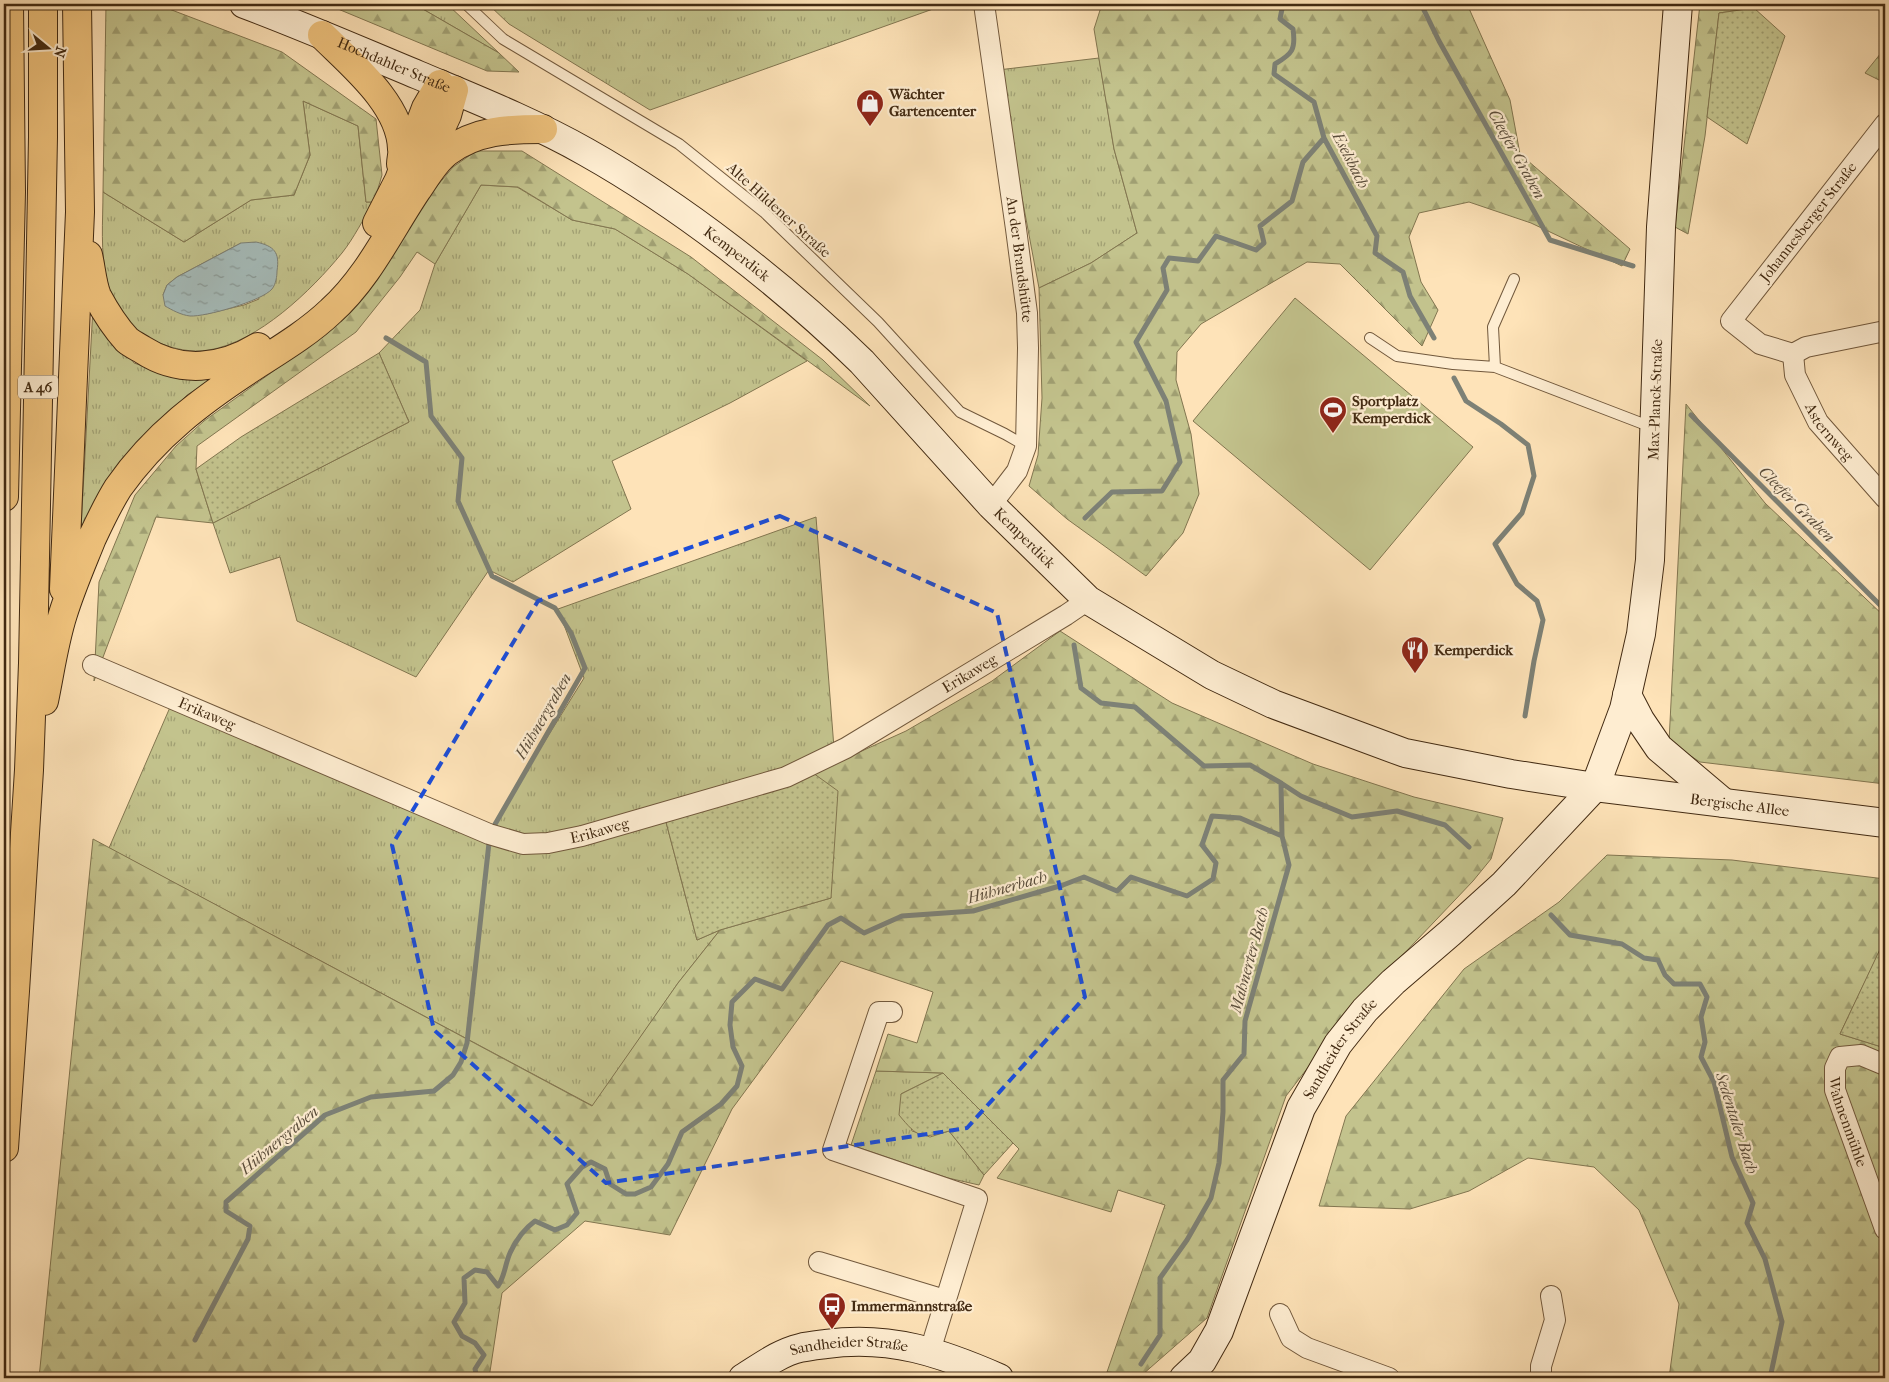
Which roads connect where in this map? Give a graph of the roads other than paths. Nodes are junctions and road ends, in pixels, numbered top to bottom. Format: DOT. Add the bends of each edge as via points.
graph roads {
  1 [pos="9,4"];
  2 [pos="43,4"];
  3 [pos="77,4"];
  4 [pos="244,4"];
  5 [pos="466,4"];
  6 [pos="984,4"];
  7 [pos="1678,4"];
  8 [pos="322,35"];
  9 [pos="447,87"];
  10 [pos="7,115"];
  11 [pos="1885,124"];
  12 [pos="543,129"];
  13 [pos="399,180"];
  14 [pos="403,211"];
  15 [pos="80,212"];
  16 [pos="1514,279"];
  17 [pos="1885,331"];
  18 [pos="1370,338"];
  19 [pos="1793,354"];
  20 [pos="1495,367"];
  21 [pos="1655,426"];
  22 [pos="1026,446"];
  23 [pos="4,497"];
  24 [pos="1885,498"];
  25 [pos="991,505"];
  26 [pos="1088,600"];
  27 [pos="63,615"];
  28 [pos="93,665"];
  29 [pos="1627,695"];
  30 [pos="29,770"];
  31 [pos="1595,788"];
  32 [pos="1724,802"];
  33 [pos="1885,823"];
  34 [pos="892,1012"];
  35 [pos="1885,1065"];
  36 [pos="4,1148"];
  37 [pos="1885,1229"];
  38 [pos="819,1262"];
  39 [pos="1551,1296"];
  40 [pos="945,1300"];
  41 [pos="1280,1314"];
  42 [pos="930,1351"];
  43 [pos="956,1369"];
  44 [pos="743,1378"];
  45 [pos="999,1378"];
  46 [pos="1184,1378"];
  47 [pos="1389,1378"];
  48 [pos="1541,1378"];
  1 -- 10 [label="highway, A 46"];
  2 -- 30 [label="highway, A 46" via="42,206"];
  3 -- 15 [label="highway"];
  4 -- 8 [label="street, Hochdahler Straße"];
  5 -- 22 [label="lane, Alte Hildener Straße" via="503,39 679,144 779,226 878,322 960,412"];
  6 -- 22 [label="street, An der Brandshütte" via="1027,313"];
  7 -- 21 [label="street, Max-Planck-Straße" via="1661,227"];
  8 -- 9 [label="street, Hochdahler Straße"];
  8 -- 13 [label="highway" via="388,107 398,128 402,149"];
  9 -- 12 [label="street, Hochdahler Straße"];
  9 -- 13 [label="highway" via="426,108"];
  9 -- 14 [label="highway" via="447,115"];
  10 -- 23 [label="highway, A 46" via="10,192"];
  11 -- 19 [label="street, Johannesberger Straße" via="1731,321 1760,344"];
  12 -- 14 [label="highway" via="506,129 460,142 432,168"];
  12 -- 25 [label="street, Kemperdick" via="627,176 761,273 862,362"];
  13 -- 15 [label="highway" via="354,259 306,313 250,352 227,362 205,366 175,365 128,341 96,294"];
  14 -- 27 [label="highway" via="378,254 332,311 186,414 136,464 100,521"];
  15 -- 27 [label="highway"];
  16 -- 20 [label="lane" via="1493,327"];
  17 -- 19 [label="street" via="1806,347"];
  18 -- 20 [label="lane" via="1397,356"];
  19 -- 24 [label="street, Asternweg" via="1795,375 1818,422"];
  20 -- 21 [label="lane"];
  21 -- 29 [label="street, Max-Planck-Straße" via="1648,578 1641,634"];
  22 -- 25 [label="street, An der Brandshütte" via="1017,471"];
  25 -- 26 [label="street, Kemperdick"];
  26 -- 28 [label="street, Erikaweg" via="846,748 786,777 548,843 523,844 489,834"];
  26 -- 31 [label="street, Kemperdick" via="1212,675 1281,708 1405,753"];
  27 -- 30 [label="highway"];
  29 -- 31 [label="street, Max-Planck-Straße"];
  29 -- 32 [label="street" via="1659,748"];
  30 -- 36 [label="highway, A 46"];
  31 -- 32 [label="street, Bergische Allee"];
  31 -- 46 [label="street, Sandheider Straße" via="1504,884 1393,982 1338,1044 1301,1108 1219,1331 1202,1362"];
  32 -- 33 [label="street, Bergische Allee"];
  34 -- 40 [label="street" via="879,1012 833,1150 976,1199"];
  35 -- 37 [label="street, Wahnenmühle" via="1861,1055 1840,1058 1835,1068 1835,1090"];
  38 -- 40 [label="street"];
  39 -- 48 [label="street" via="1555,1320 1541,1366"];
  40 -- 42 [label="street"];
  41 -- 47 [label="street" via="1291,1338 1307,1348"];
  42 -- 43 [label="street, Sandheider Straße"];
  42 -- 44 [label="street, Sandheider Straße" via="879,1342 799,1348 778,1356"];
  43 -- 45 [label="street, Sandheider Straße"];
}
